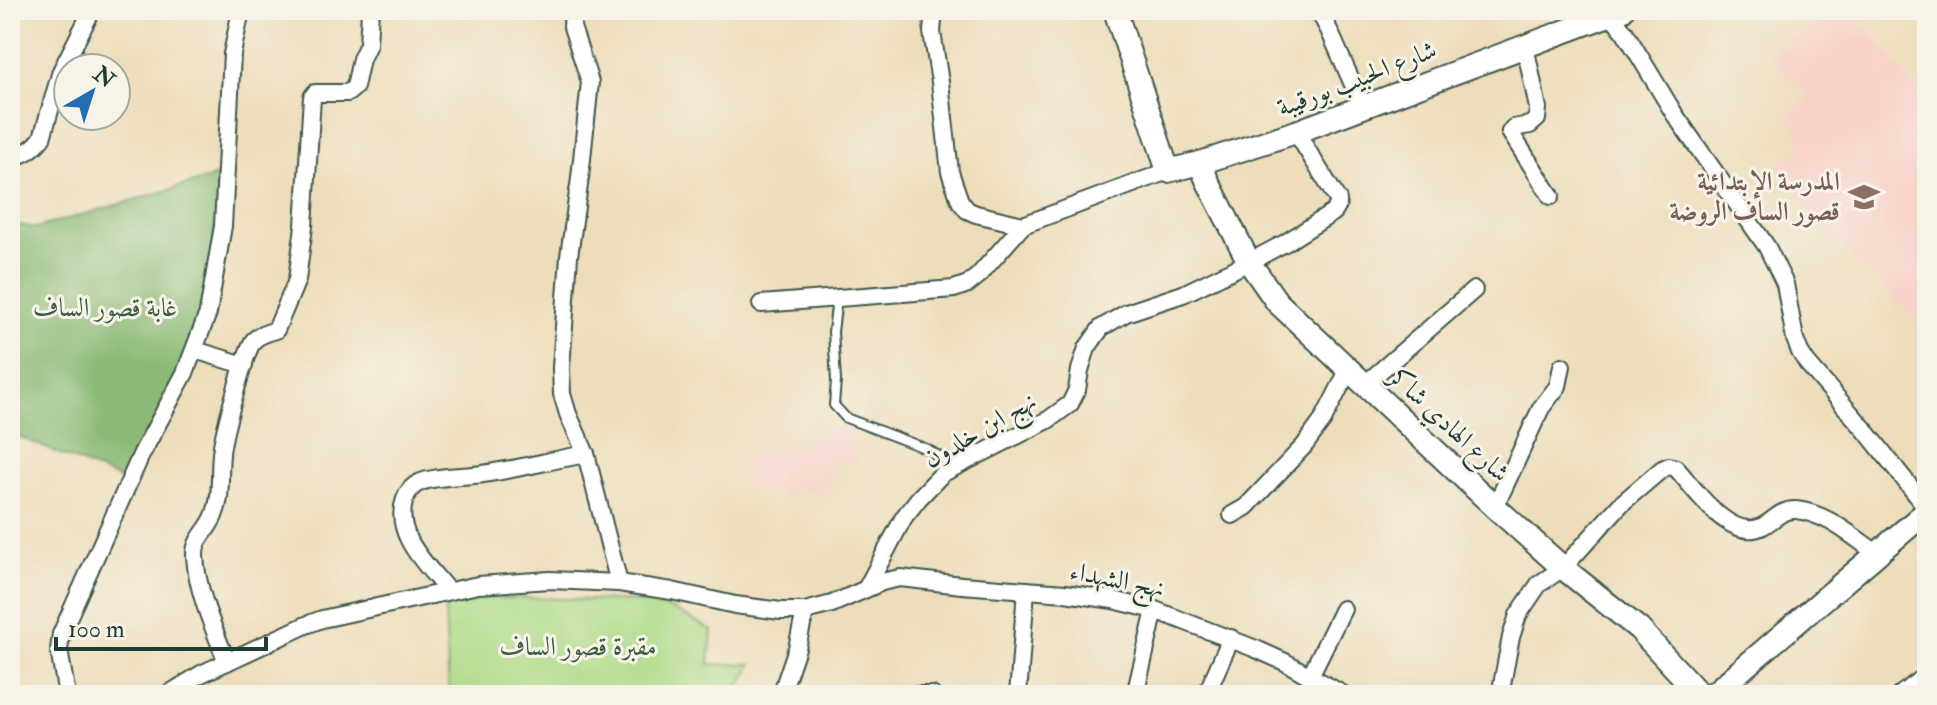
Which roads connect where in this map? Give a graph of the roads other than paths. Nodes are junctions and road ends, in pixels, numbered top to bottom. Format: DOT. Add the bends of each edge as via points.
graph roads {
  1 [pos="92,10"];
  2 [pos="241,10"];
  3 [pos="370,10"];
  4 [pos="573,10"];
  5 [pos="934,10"];
  6 [pos="1115,10"];
  7 [pos="1318,10"];
  8 [pos="1614,11"];
  9 [pos="1525,46"];
  10 [pos="1363,107"];
  11 [pos="1296,132"];
  12 [pos="10,158"];
  13 [pos="1200,163"];
  14 [pos="1168,171"];
  15 [pos="1551,196"];
  16 [pos="1023,225"];
  17 [pos="1249,262"];
  18 [pos="1474,290"];
  19 [pos="837,298"];
  20 [pos="761,304"];
  21 [pos="195,350"];
  22 [pos="244,365"];
  23 [pos="1562,366"];
  24 [pos="1356,378"];
  25 [pos="586,454"];
  26 [pos="956,467"];
  27 [pos="1495,507"];
  28 [pos="1927,510"];
  29 [pos="1232,515"];
  30 [pos="1878,554"];
  31 [pos="1563,568"];
  32 [pos="619,583"];
  33 [pos="866,589"];
  34 [pos="447,590"];
  35 [pos="1026,590"];
  36 [pos="1343,609"];
  37 [pos="1155,610"];
  38 [pos="805,611"];
  39 [pos="1231,638"];
  40 [pos="227,662"];
  41 [pos="1927,675"];
  42 [pos="1310,676"];
  43 [pos="67,695"];
  44 [pos="167,695"];
  45 [pos="781,695"];
  46 [pos="914,695"];
  47 [pos="932,695"];
  48 [pos="1018,695"];
  49 [pos="1135,695"];
  50 [pos="1206,695"];
  51 [pos="1344,695"];
  52 [pos="1500,695"];
  53 [pos="1700,695"];
  54 [pos="1712,695"];
  55 [pos="1900,695"];
  1 -- 12 [label="street" via="61,71 42,138 26,154"];
  2 -- 21 [label="street" via="232,54 223,226 208,313"];
  3 -- 22 [label="street" via="368,44 355,87 348,93 312,97 297,280 276,330 253,341"];
  4 -- 25 [label="street" via="572,27 590,82 561,368 562,394"];
  5 -- 16 [label="street" via="932,32 950,172 960,201 976,214"];
  6 -- 14 [label="street"];
  7 -- 10 [label="street"];
  8 -- 9 [label="street, شارع الحبيب بورقيبة"];
  8 -- 28 [label="street" via="1675,115 1767,247 1785,284 1795,339 1807,363"];
  9 -- 10 [label="street, شارع الحبيب بورقيبة"];
  9 -- 15 [label="street" via="1537,119 1510,132"];
  10 -- 11 [label="street, شارع الحبيب بورقيبة"];
  11 -- 13 [label="street, شارع الحبيب بورقيبة"];
  11 -- 17 [label="street, نهج ابن خلدون" via="1338,205 1331,215"];
  13 -- 14 [label="street, شارع الحبيب بورقيبة"];
  13 -- 17 [label="street, شارع الهادي شاكر"];
  14 -- 16 [label="street"];
  16 -- 19 [label="street" via="968,284"];
  17 -- 24 [label="street, شارع الهادي شاكر" via="1277,302"];
  17 -- 26 [label="street, نهج ابن خلدون" via="1101,328 1087,348 1070,404"];
  18 -- 24 [label="street"];
  19 -- 20 [label="street"];
  19 -- 26 [label="lane" via="834,405 846,418 927,449"];
  21 -- 22 [label="street"];
  21 -- 43 [label="street" via="61,634"];
  22 -- 40 [label="street" via="222,446 217,511 195,548 201,589"];
  23 -- 27 [label="street" via="1558,386 1541,408"];
  24 -- 27 [label="street, شارع الهادي شاكر"];
  24 -- 29 [label="street" via="1304,446"];
  25 -- 32 [label="street"];
  25 -- 34 [label="street" via="414,486 403,505 405,528"];
  26 -- 33 [label="street, نهج ابن خلدون" via="932,483 904,517"];
  27 -- 31 [label="street, شارع الهادي شاكر"];
  28 -- 30 [label="street"];
  30 -- 31 [label="street" via="1829,521 1797,510 1761,527 1738,528 1669,466 1621,504"];
  30 -- 54 [label="street"];
  31 -- 52 [label="street" via="1539,584 1518,615"];
  31 -- 53 [label="street, شارع الهادي شاكر" via="1639,629"];
  32 -- 34 [label="street" via="550,580"];
  32 -- 38 [label="street" via="735,605"];
  33 -- 35 [label="street, نهج الشهداء" via="900,578"];
  33 -- 38 [label="street, نهج الشهداء"];
  34 -- 40 [label="street" via="322,619"];
  35 -- 37 [label="street, نهج الشهداء"];
  35 -- 48 [label="street"];
  36 -- 42 [label="street"];
  37 -- 39 [label="street, نهج الشهداء"];
  37 -- 49 [label="street"];
  38 -- 45 [label="street"];
  39 -- 42 [label="street, نهج الشهداء"];
  39 -- 50 [label="street"];
  40 -- 44 [label="street"];
  41 -- 55 [label="street"];
  42 -- 51 [label="street, نهج الشهداء"];
  46 -- 47 [label="street"];
}
